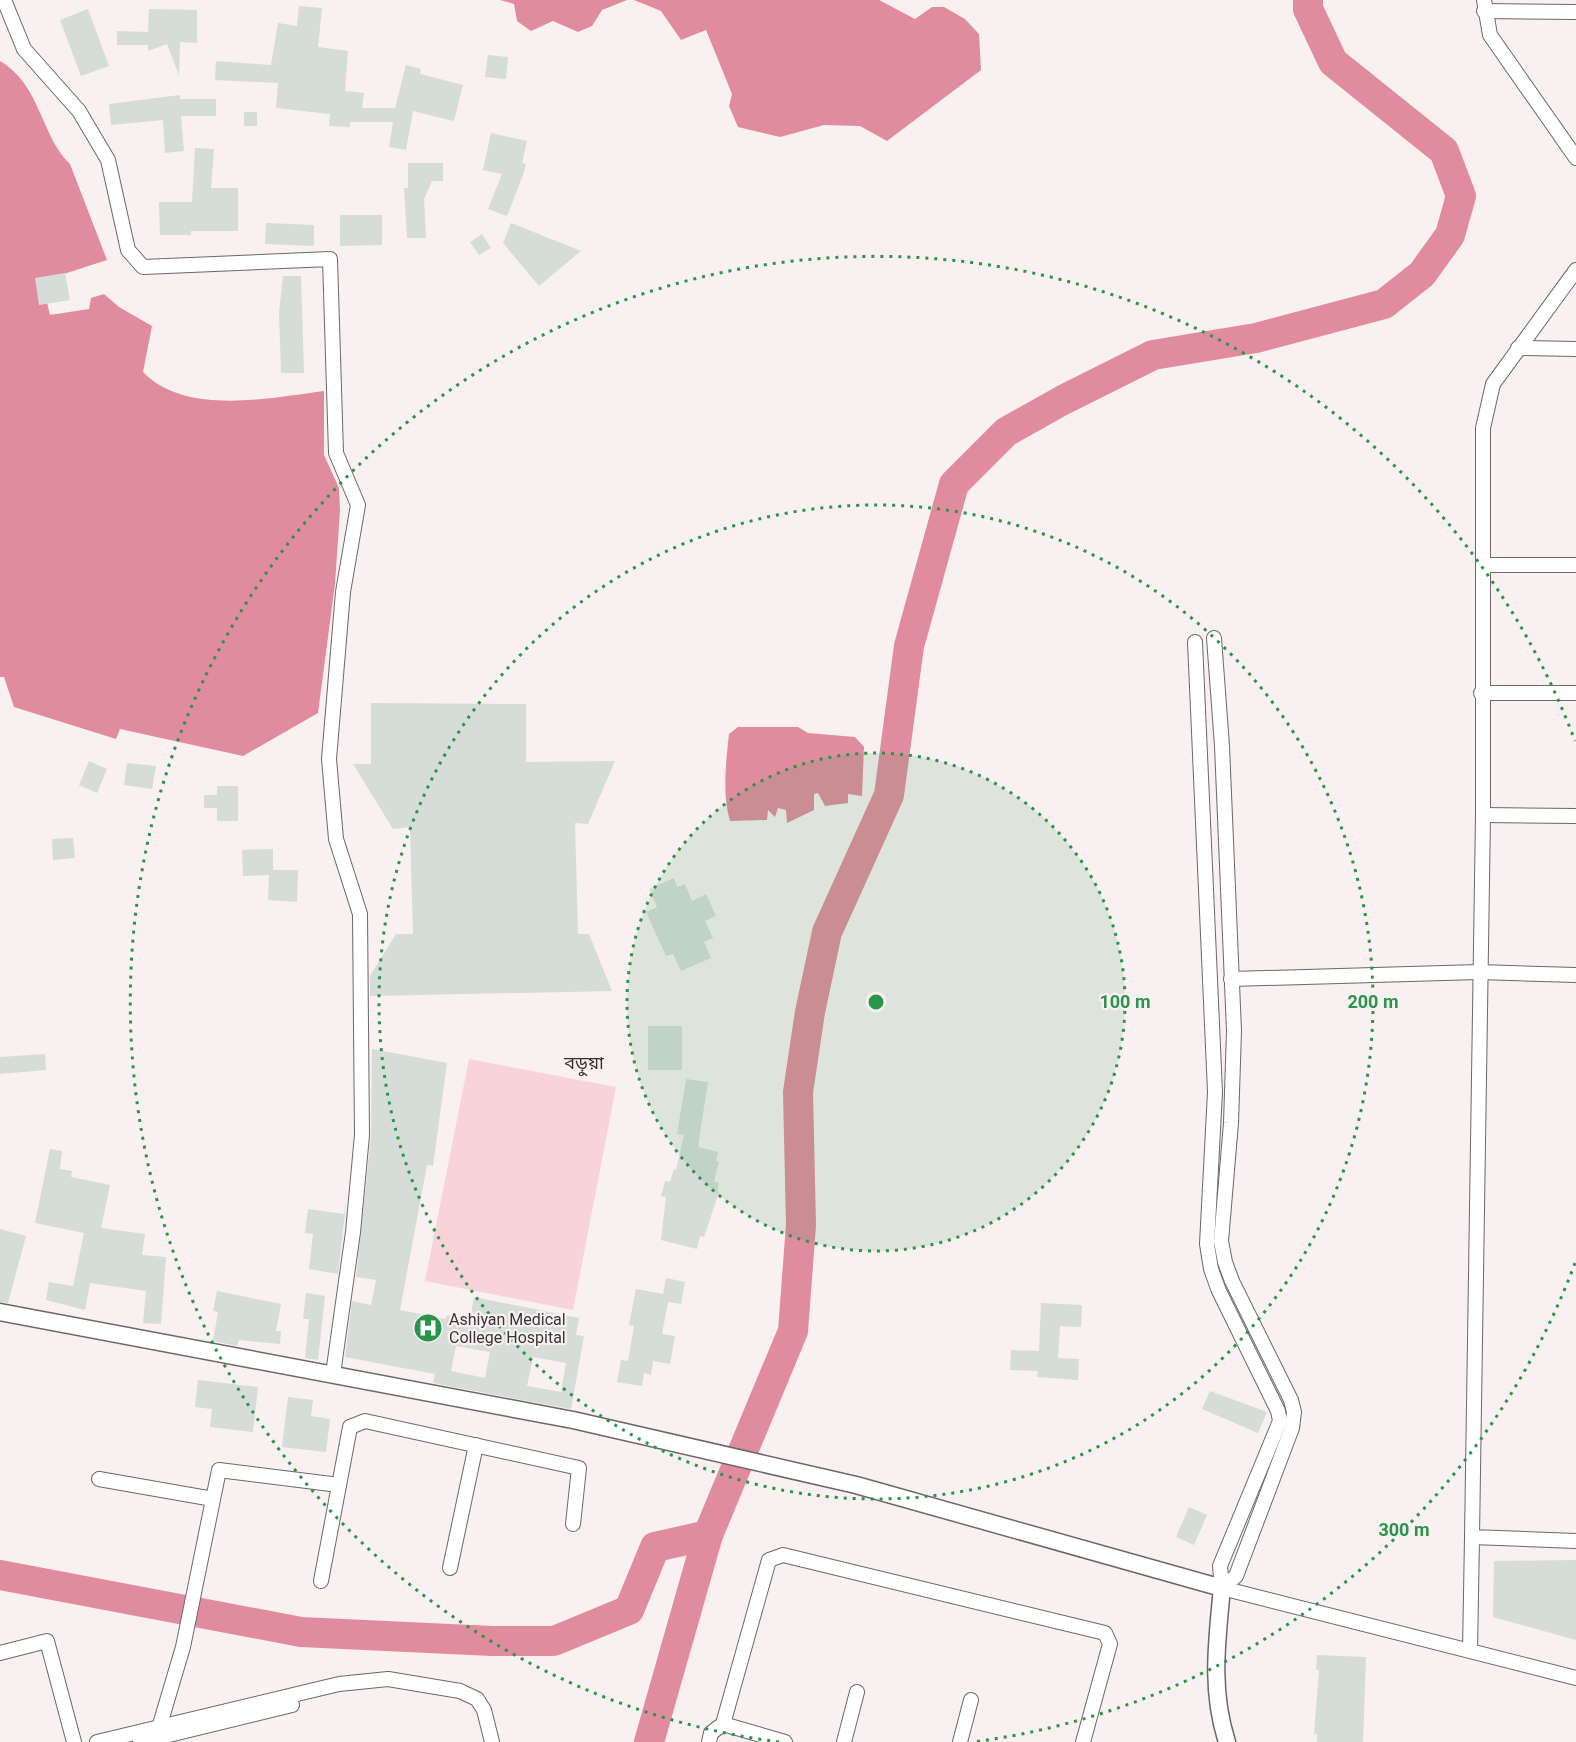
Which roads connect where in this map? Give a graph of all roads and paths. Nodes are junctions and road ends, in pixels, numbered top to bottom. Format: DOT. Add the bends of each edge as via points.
graph roads {
  1 [pos="4,0"];
  2 [pos="1484,5"];
  3 [pos="1576,12"];
  4 [pos="1576,158"];
  5 [pos="1576,270"];
  6 [pos="1518,348"];
  7 [pos="1576,349"];
  8 [pos="1576,565"];
  9 [pos="1484,566"];
  10 [pos="1214,638"];
  11 [pos="1195,642"];
  12 [pos="1481,693"];
  13 [pos="1576,693"];
  14 [pos="1222,746"];
  15 [pos="1199,747"];
  16 [pos="1483,815"];
  17 [pos="1576,816"];
  18 [pos="1479,972"];
  19 [pos="1576,975"];
  20 [pos="1232,979"];
  21 [pos="0,1312"];
  22 [pos="1254,1326"];
  23 [pos="1239,1333"];
  24 [pos="333,1374"];
  25 [pos="476,1445"];
  26 [pos="99,1479"];
  27 [pos="339,1485"];
  28 [pos="213,1498"];
  29 [pos="573,1524"];
  30 [pos="1472,1537"];
  31 [pos="1576,1541"];
  32 [pos="450,1569"];
  33 [pos="321,1581"];
  34 [pos="1222,1588"];
  35 [pos="1470,1651"];
  36 [pos="0,1653"];
  37 [pos="1576,1678"];
  38 [pos="349,1690"];
  39 [pos="857,1692"];
  40 [pos="971,1700"];
  41 [pos="723,1724"];
  42 [pos="156,1738"];
  43 [pos="74,1742"];
  44 [pos="97,1742"];
  45 [pos="140,1742"];
  46 [pos="492,1742"];
  47 [pos="709,1742"];
  48 [pos="785,1742"];
  49 [pos="844,1742"];
  50 [pos="960,1742"];
  51 [pos="1083,1742"];
  52 [pos="1227,1742"];
  1 -- 24 [label="street" via="24,49 79,111 108,160 128,250 143,267 330,259 336,453 357,505 343,592 329,759 336,839 360,914 362,1124 353,1232"];
  2 -- 3 [label="street"];
  2 -- 4 [label="street" via="1490,35"];
  5 -- 6 [label="street"];
  6 -- 7 [label="street"];
  6 -- 9 [label="street" via="1493,384 1483,428"];
  8 -- 9 [label="street"];
  9 -- 12 [label="street"];
  10 -- 14 [label="street"];
  11 -- 15 [label="street"];
  12 -- 13 [label="street"];
  12 -- 16 [label="street"];
  14 -- 15 [label="street"];
  14 -- 20 [label="street"];
  15 -- 23 [label="street" via="1215,1092 1207,1244 1211,1269"];
  16 -- 17 [label="street"];
  16 -- 18 [label="street"];
  18 -- 19 [label="street"];
  18 -- 20 [label="street"];
  18 -- 30 [label="street"];
  20 -- 22 [label="street" via="1234,1074 1221,1241 1225,1262"];
  21 -- 24 [label="street"];
  22 -- 23 [label="street"];
  22 -- 34 [label="street" via="1291,1400 1293,1420 1236,1576"];
  23 -- 34 [label="street" via="1280,1421 1220,1566"];
  24 -- 34 [label="street" via="573,1420 856,1485"];
  25 -- 27 [label="street" via="376,1422 356,1423 350,1427"];
  25 -- 29 [label="street" via="579,1468"];
  25 -- 32 [label="street"];
  26 -- 28 [label="street"];
  27 -- 28 [label="street" via="219,1470"];
  27 -- 33 [label="street"];
  28 -- 42 [label="street" via="183,1647"];
  30 -- 31 [label="street"];
  30 -- 35 [label="street"];
  34 -- 35 [label="street"];
  34 -- 52 [label="street" via="1215,1669 1219,1718"];
  35 -- 37 [label="street"];
  36 -- 43 [label="street" via="47,1641"];
  38 -- 42 [label="street"];
  39 -- 49 [label="street"];
  40 -- 50 [label="street"];
  41 -- 47 [label="street" via="711,1734"];
  41 -- 48 [label="street"];
  41 -- 51 [label="street" via="768,1560 783,1555 1105,1633 1110,1644"];
  42 -- 45 [label="street"];
  44 -- 46 [label="street" via="339,1684 388,1680 460,1691 477,1699"];
}
